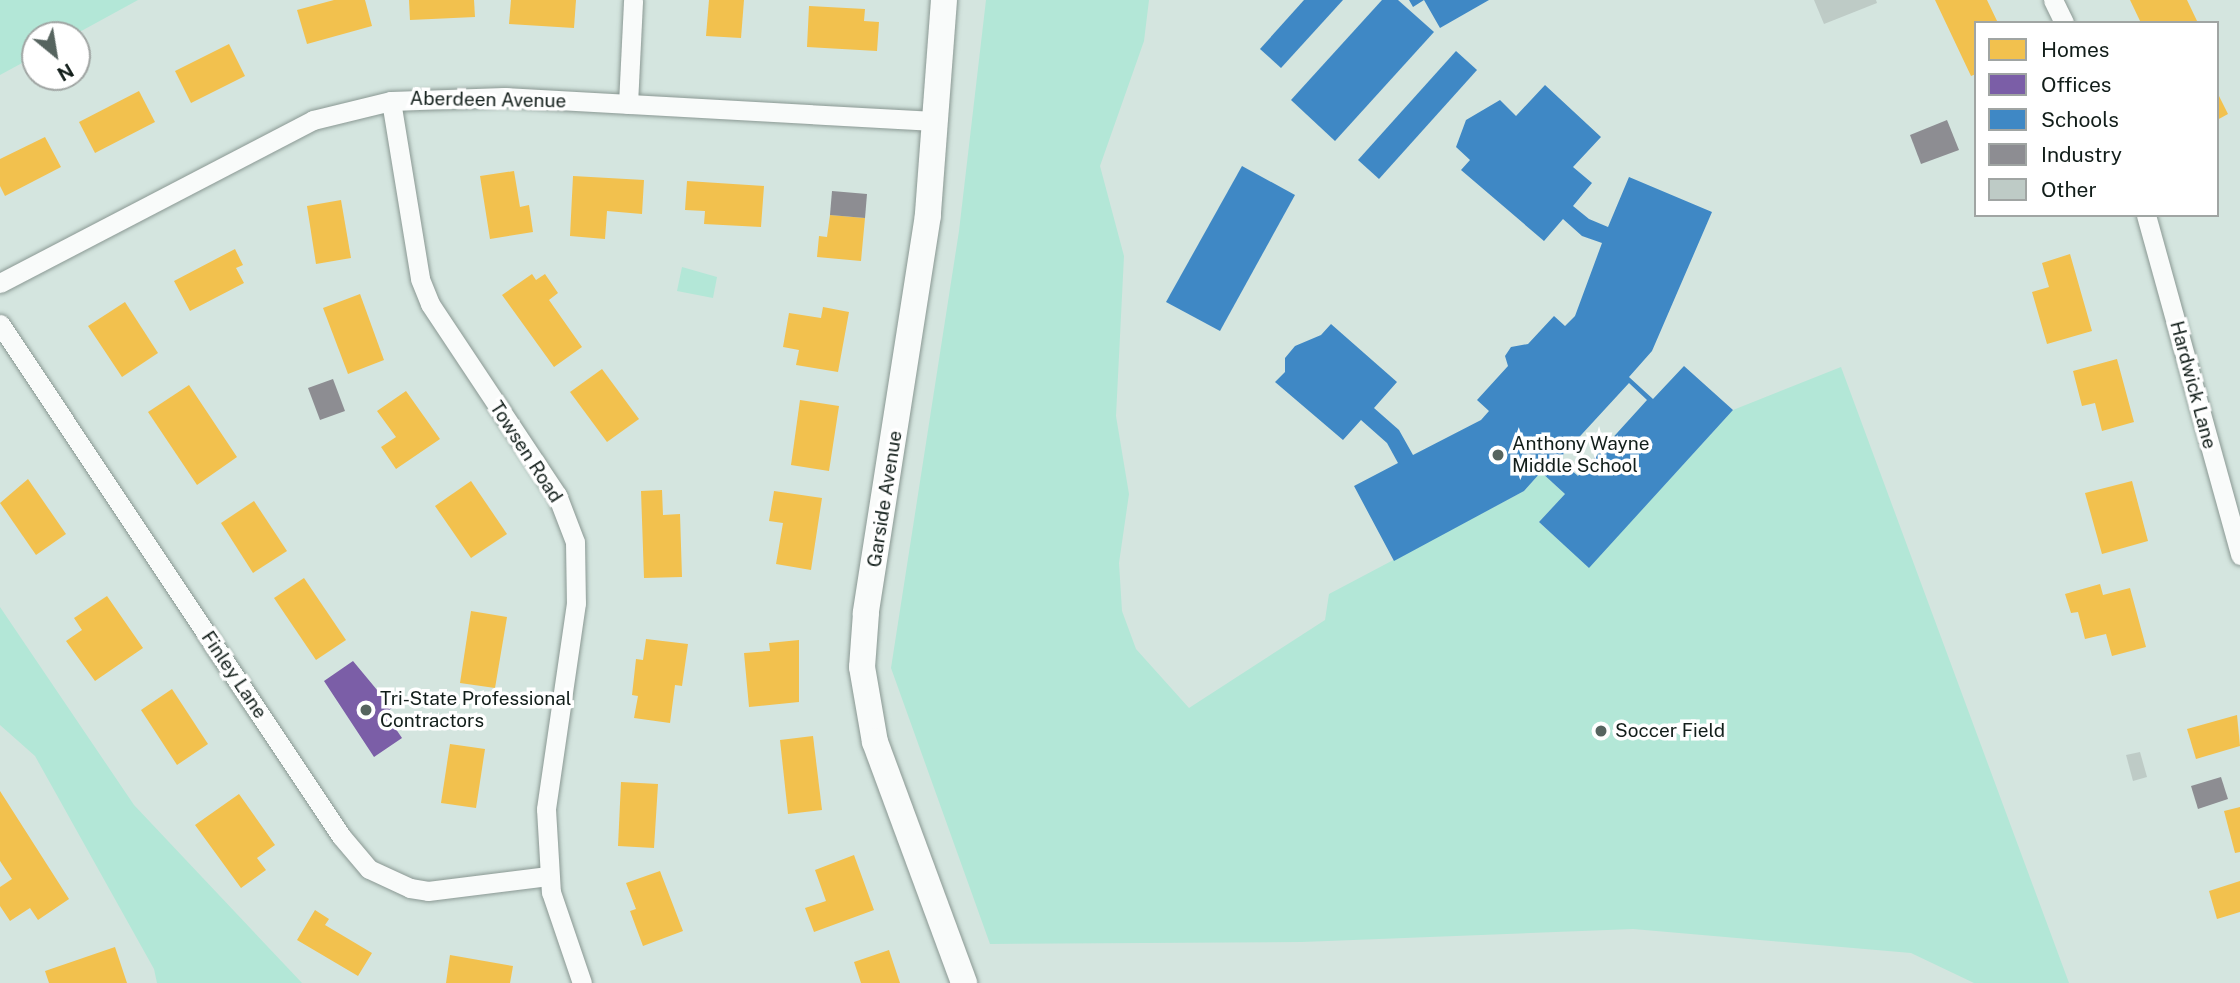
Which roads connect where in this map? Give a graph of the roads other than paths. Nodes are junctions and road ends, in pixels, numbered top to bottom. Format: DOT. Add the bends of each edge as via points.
graph roads {
  1 [pos="633,0"];
  2 [pos="944,0"];
  3 [pos="2053,0"];
  4 [pos="2063,21"];
  5 [pos="391,101"];
  6 [pos="628,104"];
  7 [pos="934,121"];
  8 [pos="2147,217"];
  9 [pos="0,283"];
  10 [pos="0,324"];
  11 [pos="2240,555"];
  12 [pos="548,876"];
  13 [pos="582,983"];
  14 [pos="964,983"];
  1 -- 6 [label="street"];
  2 -- 7 [label="street, Garside Avenue"];
  3 -- 4 [label="street"];
  5 -- 6 [label="street, Aberdeen Avenue" via="466,97"];
  5 -- 9 [label="street, Aberdeen Avenue" via="313,120"];
  5 -- 12 [label="street, Towsen Road" via="420,279 430,304 557,495 575,542 576,603 549,765"];
  6 -- 7 [label="street, Aberdeen Avenue"];
  7 -- 14 [label="street, Garside Avenue" via="928,215 866,613 862,667 875,742"];
  8 -- 11 [label="street, Hardwick Lane"];
  10 -- 12 [label="street, Finley Lane" via="341,836 369,869 428,891"];
  12 -- 13 [label="street, Towsen Road"];
}
